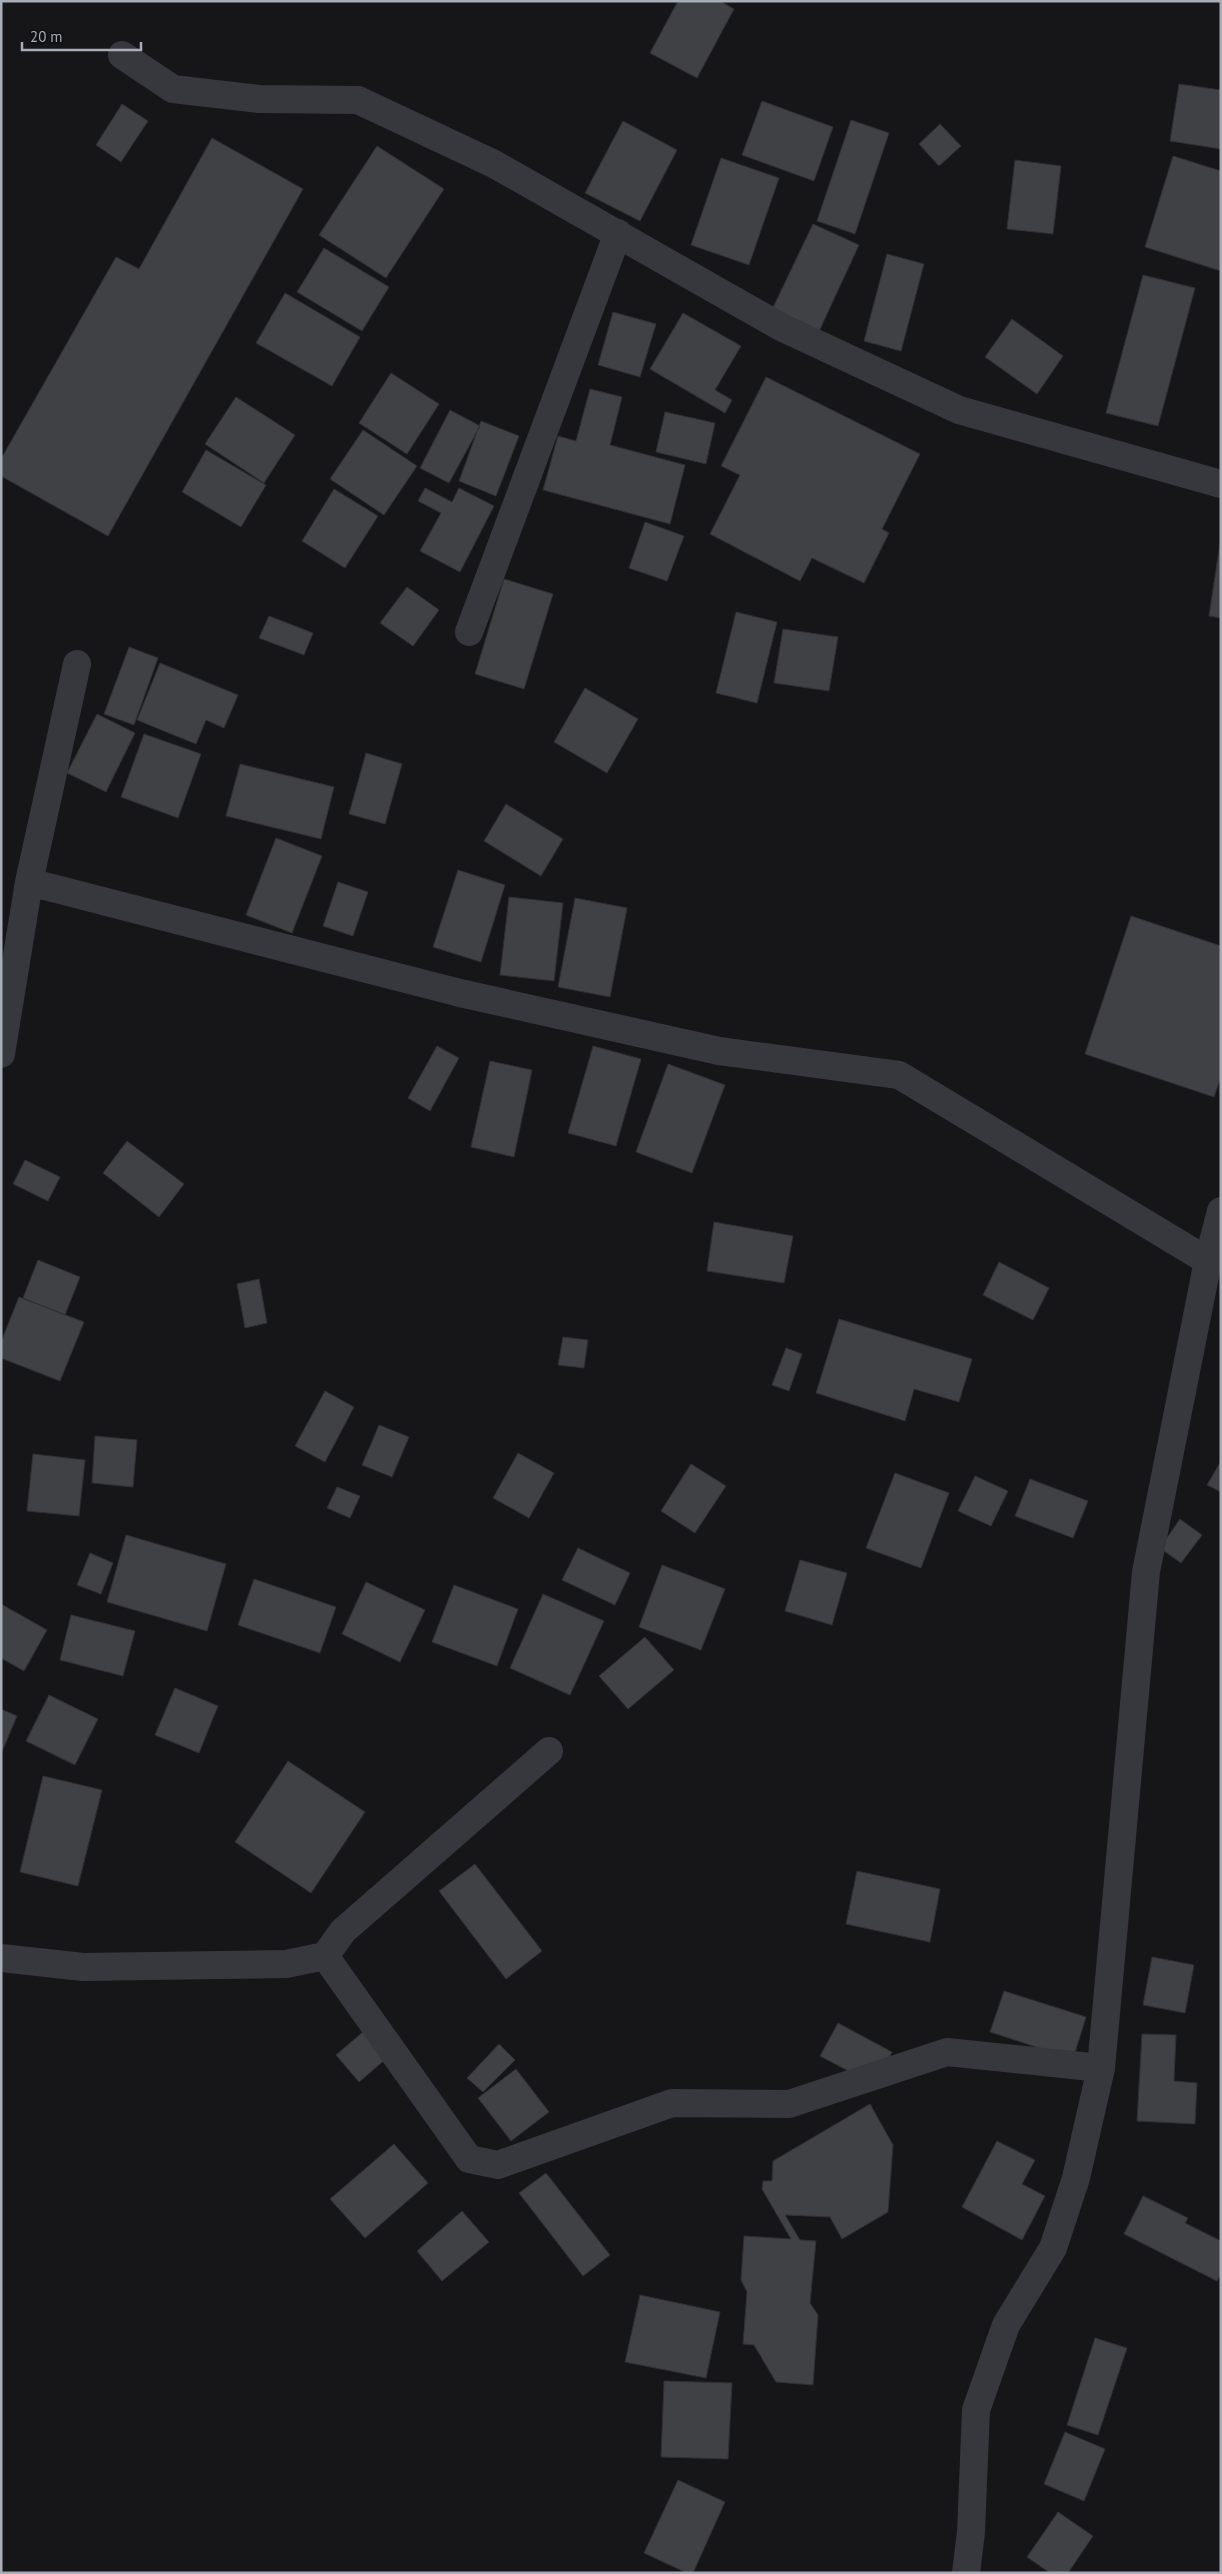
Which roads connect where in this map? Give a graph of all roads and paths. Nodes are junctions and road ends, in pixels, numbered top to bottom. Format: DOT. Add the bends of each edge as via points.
graph roads {
  1 [pos="122,56"];
  2 [pos="618,233"];
  3 [pos="1221,484"];
  4 [pos="469,632"];
  5 [pos="77,664"];
  6 [pos="29,882"];
  7 [pos="1,1054"];
  8 [pos="1221,1211"];
  9 [pos="1208,1261"];
  10 [pos="549,1751"];
  11 [pos="325,1956"];
  12 [pos="1,1958"];
  13 [pos="1101,2068"];
  14 [pos="966,2573"];
  1 -- 2 [label="street" via="172,89 259,99 358,100 494,164"];
  2 -- 3 [label="street" via="781,327 959,410"];
  2 -- 4 [label="street"];
  5 -- 6 [label="street"];
  6 -- 7 [label="street"];
  6 -- 9 [label="street" via="460,993 719,1051 899,1076"];
  8 -- 9 [label="street"];
  9 -- 13 [label="street" via="1146,1572"];
  10 -- 11 [label="street" via="343,1931"];
  11 -- 12 [label="street" via="286,1964 83,1967"];
  11 -- 13 [label="street" via="469,2159 498,2165 672,2103 789,2104 947,2052"];
  13 -- 14 [label="street" via="1076,2178 1053,2248 1006,2325 976,2410"];
}
